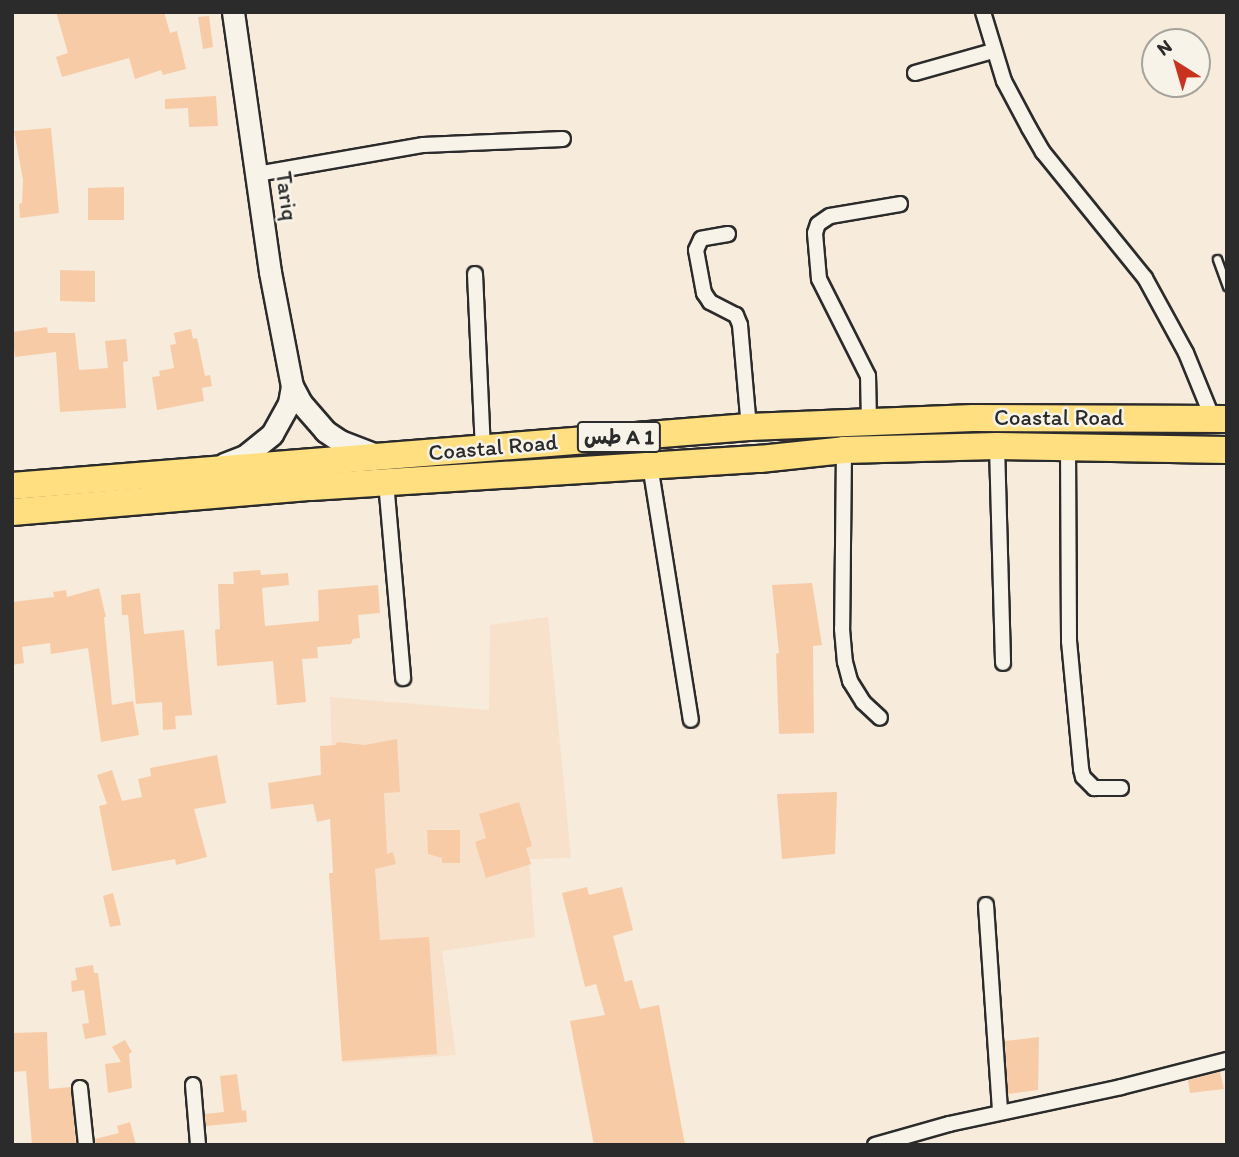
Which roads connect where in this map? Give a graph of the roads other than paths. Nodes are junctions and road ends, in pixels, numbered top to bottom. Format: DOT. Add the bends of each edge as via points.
graph roads {
  1 [pos="233,12"];
  2 [pos="983,12"];
  3 [pos="993,51"];
  4 [pos="915,73"];
  5 [pos="564,139"];
  6 [pos="257,174"];
  7 [pos="900,204"];
  8 [pos="728,234"];
  9 [pos="1216,259"];
  10 [pos="475,274"];
  11 [pos="1227,286"];
  12 [pos="292,386"];
  13 [pos="1220,419"];
  14 [pos="869,422"];
  15 [pos="749,427"];
  16 [pos="997,446"];
  17 [pos="1068,447"];
  18 [pos="483,449"];
  19 [pos="844,450"];
  20 [pos="1227,450"];
  21 [pos="379,456"];
  22 [pos="650,465"];
  23 [pos="211,469"];
  24 [pos="386,482"];
  25 [pos="12,486"];
  26 [pos="12,512"];
  27 [pos="1003,663"];
  28 [pos="403,678"];
  29 [pos="880,718"];
  30 [pos="691,720"];
  31 [pos="1121,788"];
  32 [pos="986,905"];
  33 [pos="1227,1060"];
  34 [pos="193,1085"];
  35 [pos="80,1088"];
  36 [pos="1000,1112"];
  37 [pos="884,1143"];
  38 [pos="86,1145"];
  39 [pos="198,1145"];
  1 -- 6 [label="main road, Tariq"];
  2 -- 3 [label="street"];
  3 -- 4 [label="street"];
  3 -- 13 [label="street" via="1043,152 1145,278"];
  5 -- 6 [label="street" via="423,145"];
  6 -- 12 [label="main road, Tariq"];
  7 -- 14 [label="street" via="830,216 818,224 815,233 819,279 868,376"];
  8 -- 15 [label="street" via="701,239 696,250 704,293 710,302 736,316 740,325"];
  9 -- 11 [label="lane"];
  10 -- 18 [label="street"];
  12 -- 21 [label="main road" via="325,431"];
  12 -- 23 [label="main road" via="272,434 245,456"];
  13 -- 14 [label="highway, Coastal Road / طس A 1" via="1105,416"];
  14 -- 15 [label="highway, Coastal Road / طس A 1"];
  15 -- 18 [label="highway, Coastal Road / طس A 1"];
  16 -- 17 [label="highway, Coastal Road / طس A 1"];
  16 -- 19 [label="highway, Coastal Road / طس A 1"];
  16 -- 27 [label="street"];
  17 -- 20 [label="highway, Coastal Road / طس A 1"];
  17 -- 31 [label="street" via="1069,641 1081,769 1094,788"];
  18 -- 21 [label="highway, Coastal Road / طس A 1"];
  19 -- 22 [label="highway, Coastal Road / طس A 1"];
  19 -- 29 [label="street" via="845,662 863,702"];
  21 -- 23 [label="highway, Coastal Road / طس A 1"];
  22 -- 24 [label="highway, Coastal Road / طس A 1"];
  22 -- 30 [label="street"];
  23 -- 25 [label="highway, Coastal Road / طس A 1"];
  24 -- 26 [label="highway, Coastal Road / طس A 1"];
  24 -- 28 [label="street"];
  32 -- 36 [label="street"];
  33 -- 36 [label="street"];
  34 -- 39 [label="street"];
  35 -- 38 [label="street"];
  36 -- 37 [label="street"];
}
